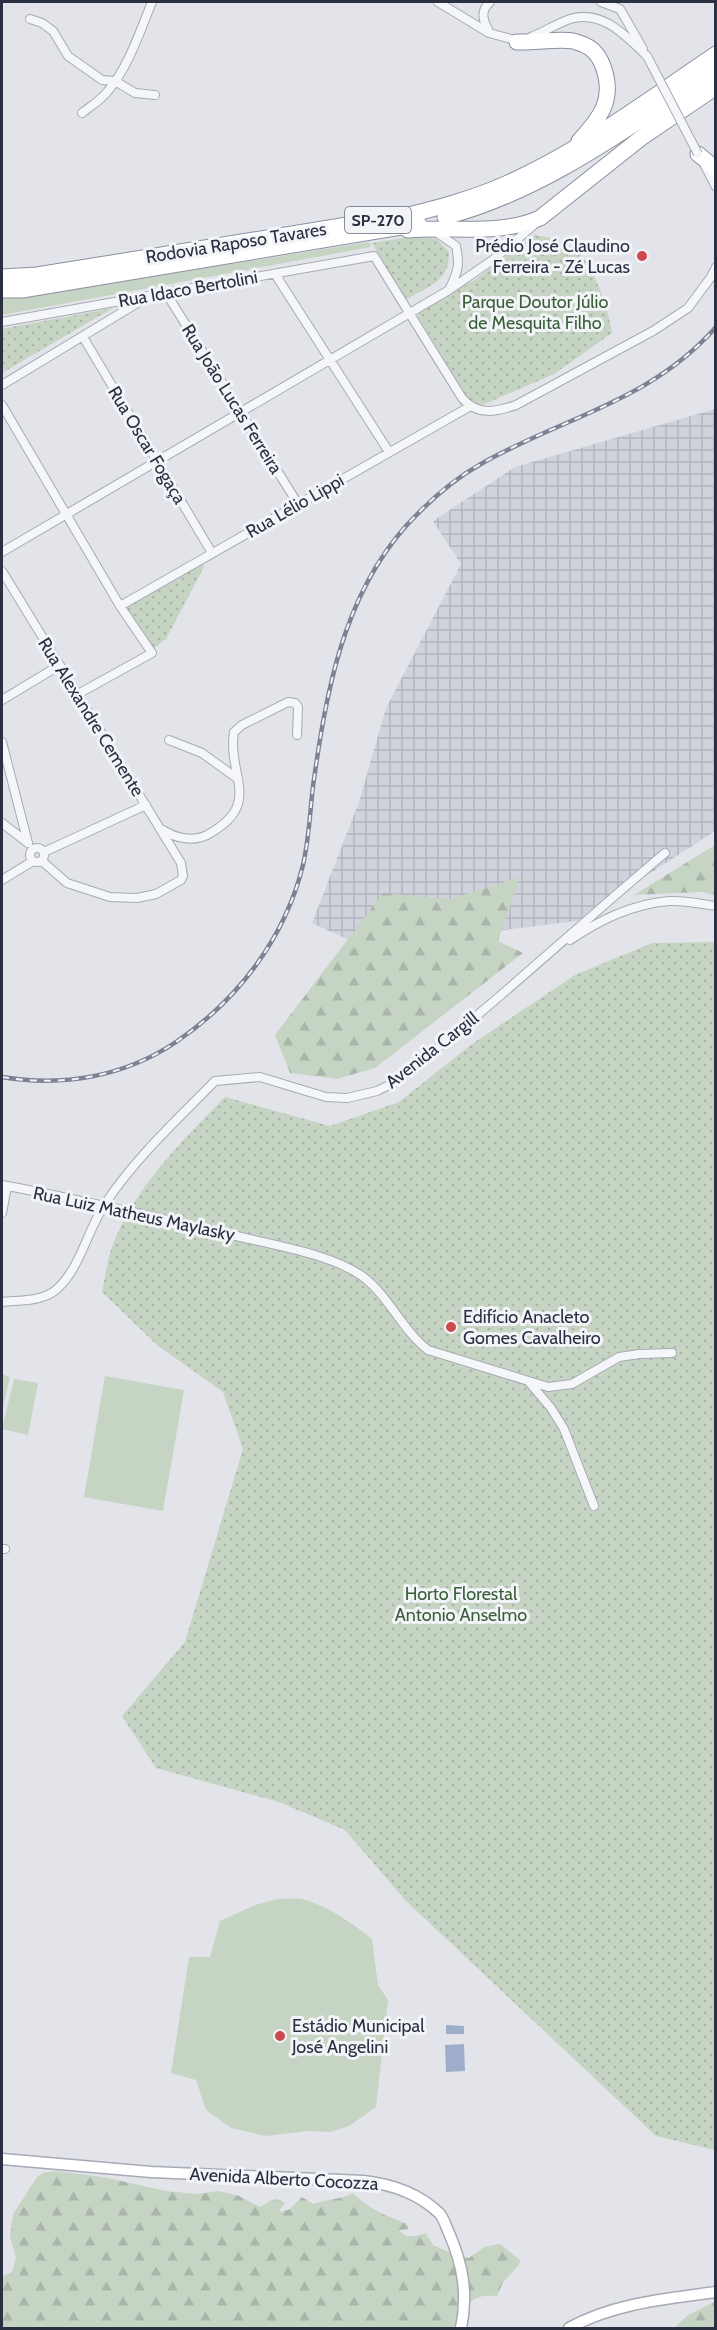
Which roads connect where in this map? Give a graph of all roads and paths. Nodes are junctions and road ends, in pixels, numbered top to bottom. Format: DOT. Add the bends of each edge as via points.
graph roads {
  1 [pos="152,2"];
  2 [pos="438,2"];
  3 [pos="490,2"];
  4 [pos="601,2"];
  5 [pos="30,19"];
  6 [pos="489,33"];
  7 [pos="517,42"];
  8 [pos="716,54"];
  9 [pos="648,57"];
  10 [pos="716,70"];
  11 [pos="115,81"];
  12 [pos="716,87"];
  13 [pos="155,95"];
  14 [pos="716,100"];
  15 [pos="693,103"];
  16 [pos="82,113"];
  17 [pos="569,152"];
  18 [pos="698,154"];
  19 [pos="716,169"];
  20 [pos="716,187"];
  21 [pos="540,218"];
  22 [pos="430,228"];
  23 [pos="354,235"];
  24 [pos="716,267"];
  25 [pos="275,274"];
  26 [pos="2,277"];
  27 [pos="2,290"];
  28 [pos="449,290"];
  29 [pos="166,293"];
  30 [pos="148,296"];
  31 [pos="408,312"];
  32 [pos="2,322"];
  33 [pos="82,338"];
  34 [pos="330,359"];
  35 [pos="2,385"];
  36 [pos="2,405"];
  37 [pos="469,407"];
  38 [pos="240,412"];
  39 [pos="389,452"];
  40 [pos="157,462"];
  41 [pos="298,504"];
  42 [pos="66,514"];
  43 [pos="2,552"];
  44 [pos="212,554"];
  45 [pos="2,571"];
  46 [pos="120,606"];
  47 [pos="60,665"];
  48 [pos="78,694"];
  49 [pos="2,700"];
  50 [pos="297,735"];
  51 [pos="169,740"];
  52 [pos="2,742"];
  53 [pos="238,779"];
  54 [pos="146,805"];
  55 [pos="2,823"];
  56 [pos="159,827"];
  57 [pos="31,846"];
  58 [pos="44,852"];
  59 [pos="665,853"];
  60 [pos="33,861"];
  61 [pos="42,861"];
  62 [pos="2,880"];
  63 [pos="716,906"];
  64 [pos="535,967"];
  65 [pos="4,1186"];
  66 [pos="104,1205"];
  67 [pos="2,1213"];
  68 [pos="2,1302"];
  69 [pos="672,1353"];
  70 [pos="528,1381"];
  71 [pos="594,1506"];
  72 [pos="2,2159"];
  73 [pos="716,2292"];
  74 [pos="461,2328"];
  75 [pos="569,2328"];
  1 -- 11 [label="street"];
  2 -- 6 [label="street"];
  3 -- 6 [label="street" via="483,13"];
  4 -- 9 [label="street" via="620,9"];
  5 -- 11 [label="street" via="52,31 68,56 102,80"];
  6 -- 7 [label="street"];
  7 -- 9 [label="street" via="570,19 593,18 618,28"];
  7 -- 17 [label="highway" via="570,40 590,46 599,56 608,80 604,110"];
  8 -- 17 [label="highway, Rodovia Raposo Tavares / SP-270"];
  9 -- 18 [label="street, bridge"];
  10 -- 23 [label="highway, Rodovia Raposo Tavares / SP-270" via="584,155 518,191 410,226"];
  11 -- 13 [label="street" via="135,93"];
  11 -- 16 [label="street" via="107,93"];
  12 -- 15 [label="highway"];
  14 -- 15 [label="highway"];
  15 -- 21 [label="highway" via="641,138"];
  17 -- 26 [label="highway, Rodovia Raposo Tavares / SP-270" via="500,186 409,215 37,275"];
  18 -- 19 [label="highway"];
  18 -- 20 [label="street"];
  21 -- 22 [label="highway" via="502,229"];
  21 -- 28 [label="street" via="494,259"];
  22 -- 23 [label="highway"];
  22 -- 28 [label="street" via="456,246 460,262"];
  23 -- 27 [label="highway, Rodovia Raposo Tavares / SP-270"];
  24 -- 37 [label="street" via="688,308 653,331 516,405 499,411"];
  25 -- 29 [label="street, Rua Idaco Bertolini"];
  25 -- 31 [label="street, Rua Idaco Bertolini" via="374,256"];
  25 -- 34 [label="street"];
  28 -- 31 [label="street"];
  29 -- 30 [label="street, Rua Idaco Bertolini"];
  29 -- 38 [label="street, Rua João Lucas Ferreira"];
  30 -- 32 [label="street, Rua Idaco Bertolini"];
  30 -- 33 [label="street"];
  31 -- 34 [label="street"];
  31 -- 37 [label="street"];
  33 -- 35 [label="street"];
  33 -- 40 [label="street, Rua Oscar Fogaça"];
  34 -- 38 [label="street"];
  34 -- 39 [label="street"];
  36 -- 42 [label="street"];
  37 -- 39 [label="street, Rua Lélio Lippi"];
  38 -- 40 [label="street"];
  38 -- 41 [label="street, Rua João Lucas Ferreira"];
  39 -- 41 [label="street, Rua Lélio Lippi"];
  40 -- 42 [label="street"];
  40 -- 44 [label="street, Rua Oscar Fogaça"];
  41 -- 44 [label="street, Rua Lélio Lippi"];
  42 -- 43 [label="street"];
  42 -- 46 [label="street"];
  44 -- 46 [label="street, Rua Lélio Lippi"];
  45 -- 47 [label="street, Rua Alexandre Cemente"];
  46 -- 48 [label="street" via="152,653"];
  47 -- 48 [label="street, Rua Alexandre Cemente"];
  47 -- 49 [label="street"];
  48 -- 54 [label="street, Rua Alexandre Cemente"];
  50 -- 53 [label="street" via="295,703 288,702 242,725 234,732 232,742"];
  51 -- 53 [label="street" via="202,753"];
  52 -- 57 [label="street"];
  53 -- 56 [label="street" via="234,814 205,836 181,838"];
  54 -- 56 [label="street, Rua Alexandre Cemente"];
  54 -- 58 [label="street"];
  55 -- 57 [label="street"];
  56 -- 61 [label="street, Rua Alexandre Cemente" via="181,863 183,876 156,894 110,897 67,883"];
  57 -- 58 [label="street"];
  57 -- 60 [label="street"];
  58 -- 61 [label="street"];
  59 -- 64 [label="street, Avenida Cargill"];
  60 -- 61 [label="street"];
  60 -- 62 [label="street"];
  63 -- 64 [label="street" via="671,901 618,913 592,926"];
  64 -- 66 [label="street, Avenida Cargill" via="410,1071 377,1091 348,1098 326,1097 260,1077 215,1081 134,1165"];
  65 -- 66 [label="street, Rua Luiz Matheus Maylasky"];
  65 -- 67 [label="street"];
  66 -- 68 [label="street, Avenida Cargill" via="60,1287 39,1299"];
  66 -- 70 [label="street, Rua Luiz Matheus Maylasky" via="266,1243 346,1267 363,1277 428,1350"];
  69 -- 70 [label="street, Rua Luiz Matheus Maylasky" via="619,1357 560,1387"];
  70 -- 71 [label="street" via="564,1429"];
  72 -- 74 [label="street, Avenida Alberto Cocozza" via="151,2172 363,2181 407,2191 440,2214 459,2255 465,2290"];
  73 -- 75 [label="street" via="646,2301"];
}
